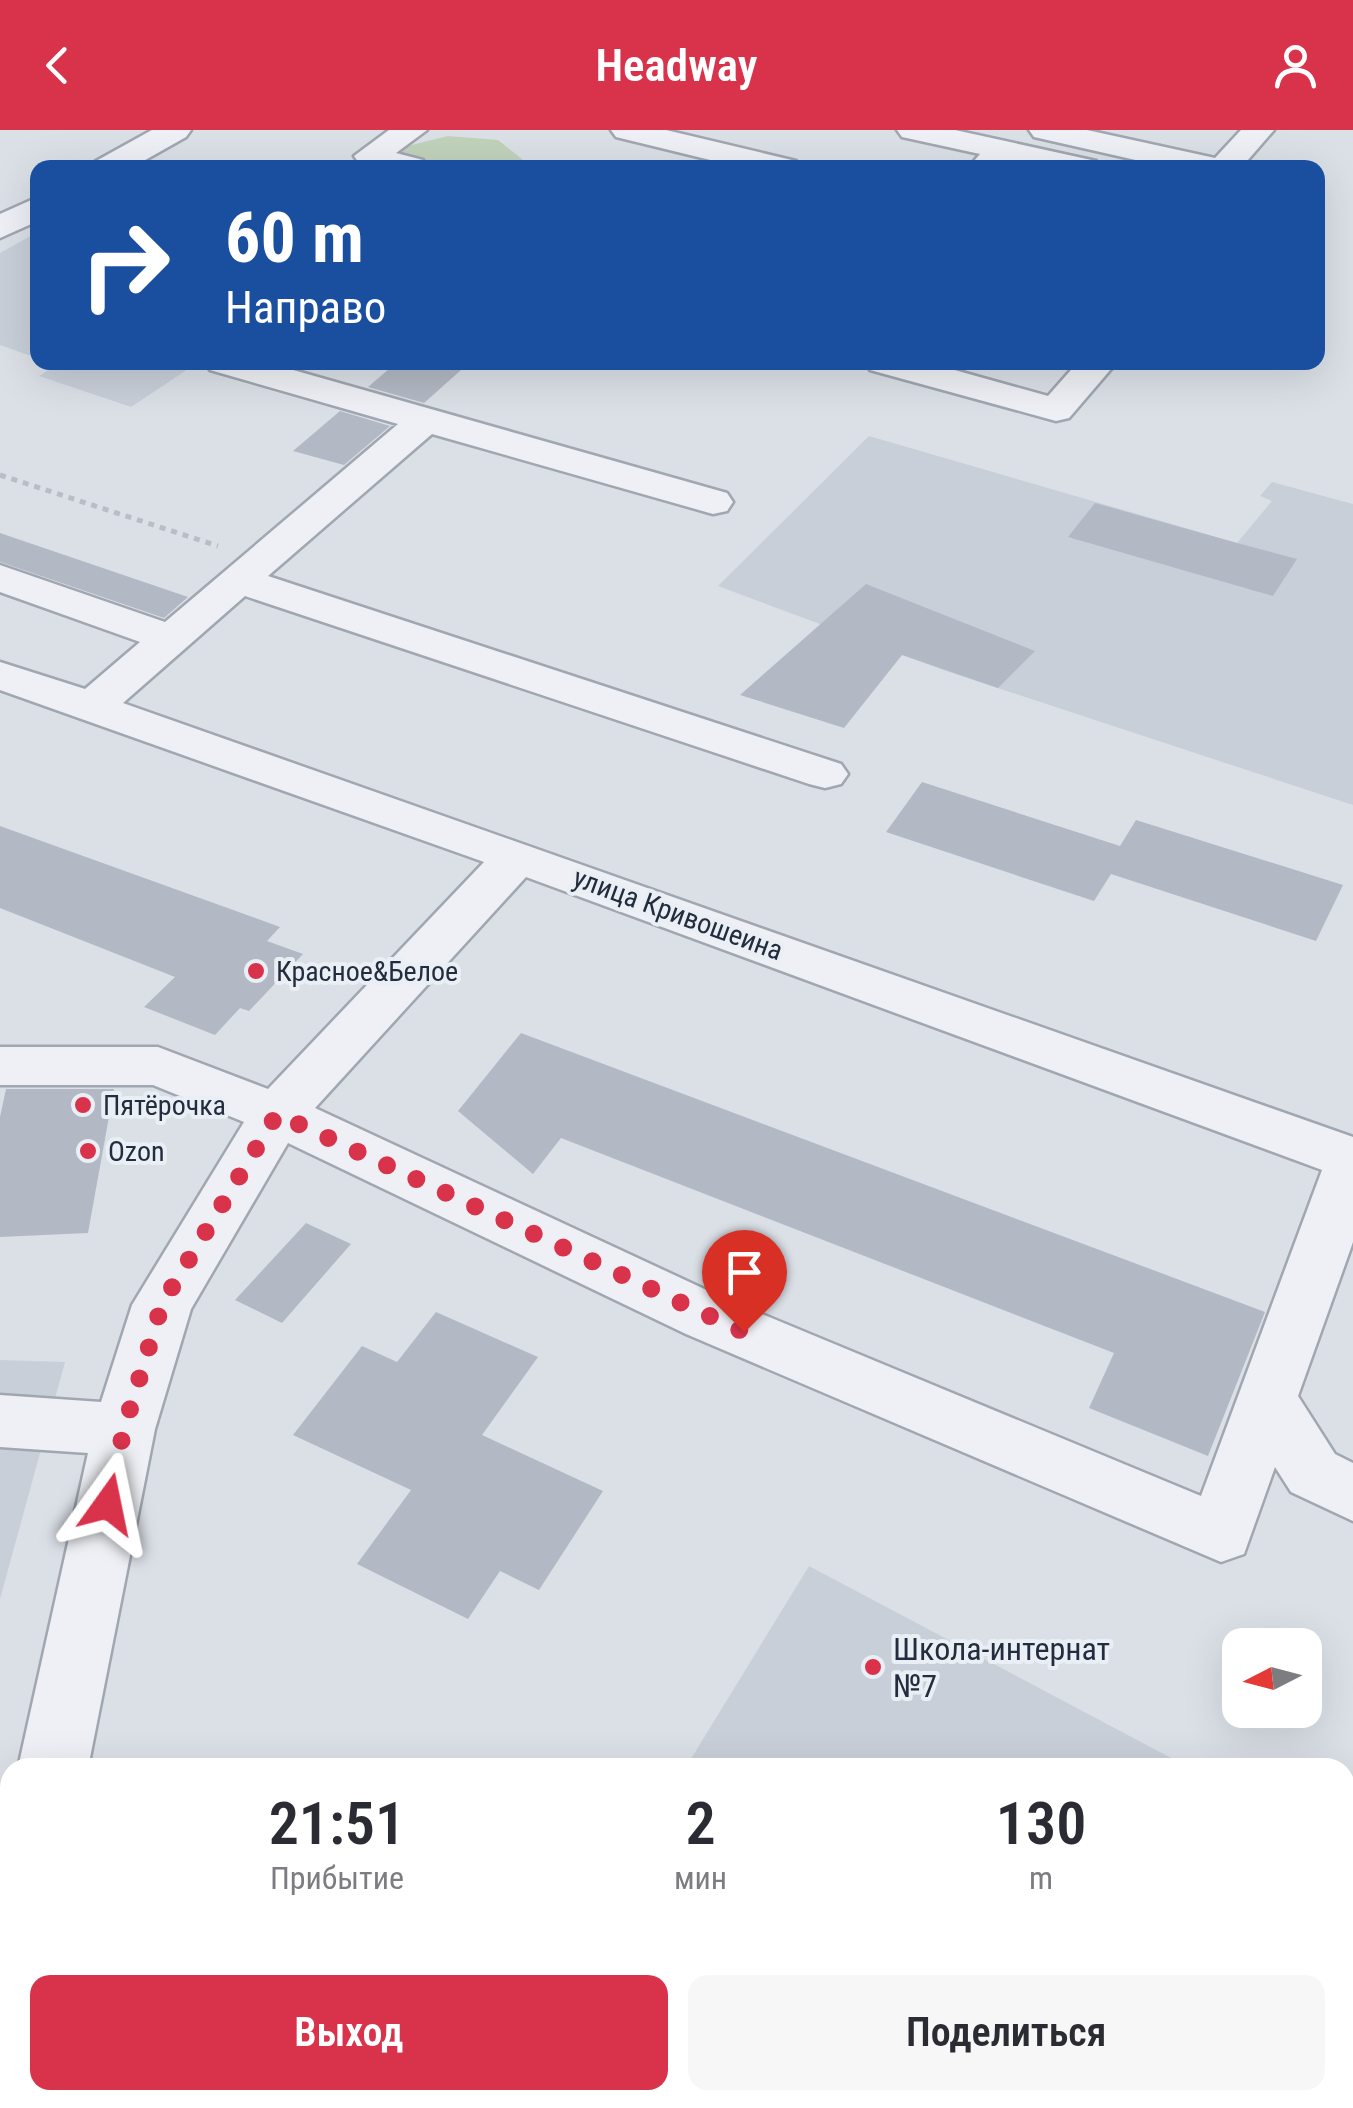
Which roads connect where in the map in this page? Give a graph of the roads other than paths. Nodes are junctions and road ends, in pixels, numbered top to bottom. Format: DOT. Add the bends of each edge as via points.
graph roads {
  1 [pos="175,130"];
  2 [pos="411,130"];
  3 [pos="627,130"];
  4 [pos="913,130"];
  5 [pos="1045,130"];
  6 [pos="1258,130"];
  7 [pos="993,159"];
  8 [pos="121,160"];
  9 [pos="386,160"];
  10 [pos="752,160"];
  11 [pos="1183,160"];
  12 [pos="1228,160"];
  13 [pos="30,211"];
  14 [pos="0,228"];
  15 [pos="251,370"];
  16 [pos="911,370"];
  17 [pos="1092,370"];
  18 [pos="424,420"];
  19 [pos="713,502"];
  20 [pos="250,570"];
  21 [pos="0,578"];
  22 [pos="170,638"];
  23 [pos="0,675"];
  24 [pos="91,706"];
  25 [pos="825,774"];
  26 [pos="517,856"];
  27 [pos="0,1066"];
  28 [pos="277,1114"];
  29 [pos="1353,1161"];
  30 [pos="1266,1399"];
  31 [pos="0,1421"];
  32 [pos="124,1429"];
  33 [pos="1353,1494"];
  34 [pos="55,1758"];
  1 -- 8 [label="street"];
  2 -- 9 [label="street" via="370,156"];
  3 -- 10 [label="street"];
  4 -- 7 [label="street"];
  5 -- 11 [label="street"];
  6 -- 12 [label="street"];
  13 -- 14 [label="street"];
  15 -- 18 [label="street"];
  16 -- 17 [label="street" via="1056,410"];
  18 -- 19 [label="street"];
  18 -- 20 [label="street"];
  20 -- 22 [label="street"];
  20 -- 25 [label="street"];
  21 -- 22 [label="street"];
  22 -- 24 [label="street"];
  23 -- 24 [label="street, улица Кривошеина"];
  24 -- 26 [label="street, улица Кривошеина"];
  26 -- 28 [label="street"];
  26 -- 29 [label="street, улица Кривошеина"];
  27 -- 28 [label="street" via="158,1066"];
  28 -- 30 [label="street" via="707,1317 1221,1534"];
  28 -- 32 [label="street" via="162,1304"];
  29 -- 30 [label="street"];
  30 -- 33 [label="street" via="1313,1473"];
  31 -- 32 [label="street"];
  32 -- 34 [label="street"];
}
